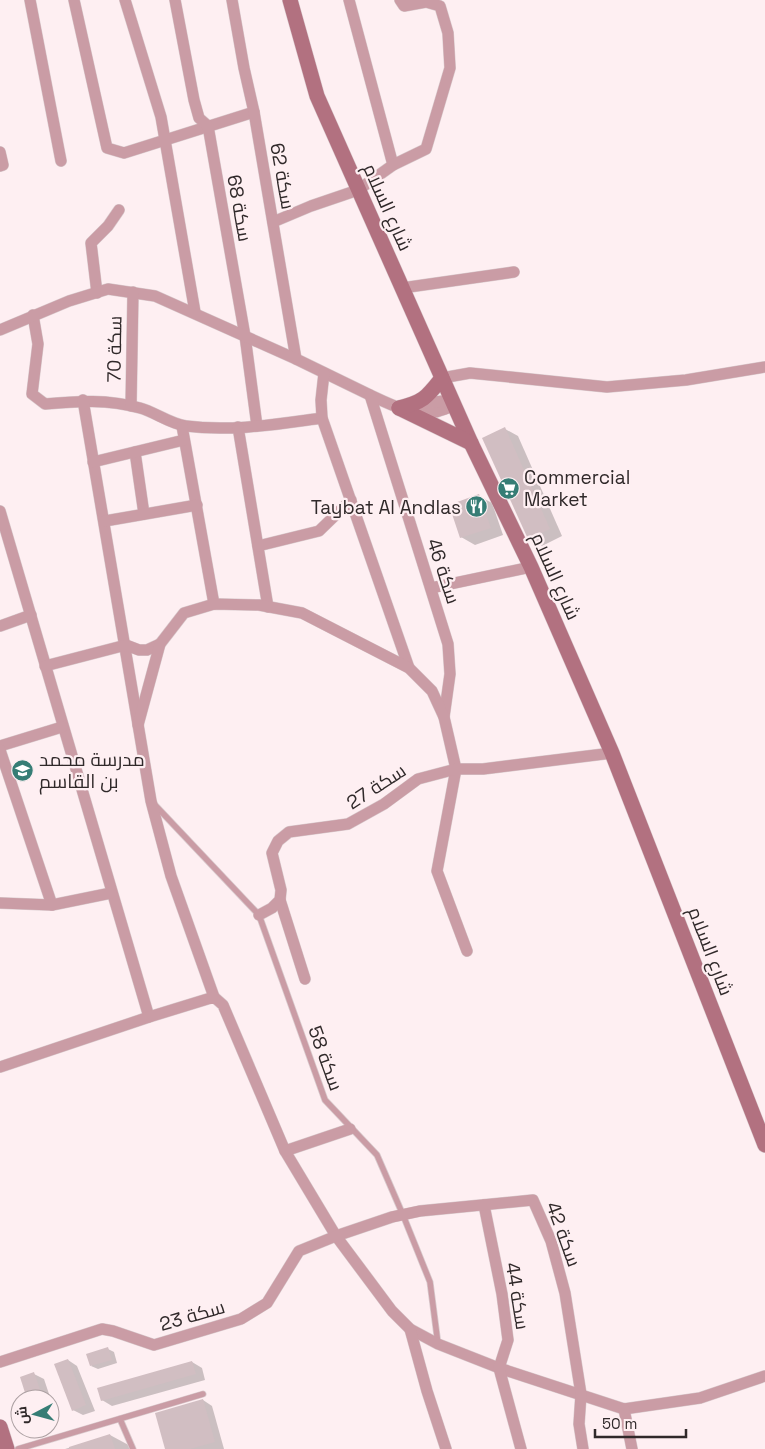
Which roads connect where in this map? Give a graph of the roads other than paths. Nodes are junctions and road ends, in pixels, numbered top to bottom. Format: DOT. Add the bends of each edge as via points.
graph roads {
  1 [pos="30,0"];
  2 [pos="74,0"];
  3 [pos="125,0"];
  4 [pos="175,0"];
  5 [pos="232,0"];
  6 [pos="290,0"];
  7 [pos="349,0"];
  8 [pos="400,0"];
  9 [pos="254,112"];
  10 [pos="208,126"];
  11 [pos="165,140"];
  12 [pos="0,152"];
  13 [pos="62,160"];
  14 [pos="393,165"];
  15 [pos="0,166"];
  16 [pos="358,190"];
  17 [pos="118,210"];
  18 [pos="273,222"];
  19 [pos="514,272"];
  20 [pos="402,288"];
  21 [pos="132,292"];
  22 [pos="97,293"];
  23 [pos="195,312"];
  24 [pos="33,315"];
  25 [pos="0,330"];
  26 [pos="244,336"];
  27 [pos="296,359"];
  28 [pos="765,367"];
  29 [pos="324,373"];
  30 [pos="442,378"];
  31 [pos="370,396"];
  32 [pos="83,400"];
  33 [pos="415,404"];
  34 [pos="455,405"];
  35 [pos="132,406"];
  36 [pos="399,408"];
  37 [pos="322,418"];
  38 [pos="182,426"];
  39 [pos="257,426"];
  40 [pos="238,427"];
  41 [pos="184,440"];
  42 [pos="471,443"];
  43 [pos="135,452"];
  44 [pos="93,462"];
  45 [pos="351,500"];
  46 [pos="197,505"];
  47 [pos="0,512"];
  48 [pos="144,514"];
  49 [pos="105,521"];
  50 [pos="258,546"];
  51 [pos="531,567"];
  52 [pos="431,588"];
  53 [pos="214,604"];
  54 [pos="268,607"];
  55 [pos="31,615"];
  56 [pos="0,626"];
  57 [pos="160,644"];
  58 [pos="126,645"];
  59 [pos="45,666"];
  60 [pos="409,668"];
  61 [pos="444,718"];
  62 [pos="138,724"];
  63 [pos="62,727"];
  64 [pos="0,748"];
  65 [pos="612,753"];
  66 [pos="456,768"];
  67 [pos="151,801"];
  68 [pos="112,893"];
  69 [pos="280,900"];
  70 [pos="0,902"];
  71 [pos="52,905"];
  72 [pos="259,915"];
  73 [pos="467,951"];
  74 [pos="305,979"];
  75 [pos="214,997"];
  76 [pos="149,1017"];
  77 [pos="0,1067"];
  78 [pos="350,1129"];
  79 [pos="765,1145"];
  80 [pos="285,1151"];
  81 [pos="484,1205"];
  82 [pos="403,1215"];
  83 [pos="336,1236"];
  84 [pos="410,1329"];
  85 [pos="438,1344"];
  86 [pos="0,1362"];
  87 [pos="499,1368"];
  88 [pos="765,1376"];
  89 [pos="203,1394"];
  90 [pos="581,1394"];
  91 [pos="624,1409"];
  92 [pos="120,1418"];
  93 [pos="0,1427"];
  94 [pos="7,1449"];
  95 [pos="18,1449"];
  96 [pos="133,1449"];
  97 [pos="446,1449"];
  98 [pos="521,1449"];
  99 [pos="584,1449"];
  100 [pos="632,1449"];
  1 -- 13 [label="street"];
  2 -- 11 [label="street" via="107,148 124,153"];
  3 -- 11 [label="street"];
  4 -- 10 [label="street, سكة 68" via="194,100 199,118"];
  5 -- 9 [label="street, سكة 62"];
  6 -- 16 [label="street, شارع السلام" via="317,96"];
  7 -- 14 [label="street"];
  8 -- 14 [label="street" via="404,6 426,2 440,6 448,33 450,68 426,149"];
  9 -- 10 [label="street"];
  9 -- 18 [label="street, سكة 62"];
  10 -- 11 [label="street"];
  10 -- 26 [label="street, سكة 68"];
  11 -- 23 [label="street"];
  12 -- 15 [label="street" via="3,165"];
  14 -- 16 [label="street"];
  16 -- 18 [label="street"];
  16 -- 20 [label="street, شارع السلام"];
  17 -- 22 [label="street" via="91,243"];
  18 -- 27 [label="street, سكة 62"];
  19 -- 20 [label="street"];
  20 -- 30 [label="street, شارع السلام"];
  21 -- 22 [label="street" via="108,289"];
  21 -- 23 [label="street" via="155,296"];
  21 -- 35 [label="street, سكة 70"];
  22 -- 24 [label="street"];
  23 -- 26 [label="street"];
  24 -- 25 [label="street"];
  24 -- 32 [label="street" via="38,344 32,394 45,404"];
  26 -- 27 [label="street"];
  26 -- 39 [label="street, سكة 68"];
  27 -- 29 [label="street"];
  28 -- 30 [label="street" via="686,380 607,387 470,374"];
  29 -- 31 [label="street"];
  29 -- 37 [label="street" via="320,400"];
  30 -- 33 [label="street" via="426,398"];
  30 -- 34 [label="street, شارع السلام"];
  31 -- 36 [label="street"];
  31 -- 52 [label="street, سكة 46"];
  32 -- 35 [label="street"];
  32 -- 44 [label="street"];
  33 -- 34 [label="street" via="443,401"];
  33 -- 36 [label="street"];
  34 -- 36 [label="street" via="419,413"];
  34 -- 42 [label="street, شارع السلام"];
  35 -- 38 [label="street"];
  36 -- 42 [label="street"];
  37 -- 39 [label="street"];
  37 -- 45 [label="street"];
  38 -- 40 [label="street"];
  38 -- 41 [label="street"];
  39 -- 40 [label="street"];
  40 -- 50 [label="street"];
  41 -- 43 [label="street"];
  41 -- 46 [label="street"];
  42 -- 51 [label="street, شارع السلام"];
  43 -- 44 [label="street"];
  43 -- 48 [label="street"];
  44 -- 49 [label="street"];
  45 -- 50 [label="street" via="319,531"];
  45 -- 60 [label="street"];
  46 -- 48 [label="street"];
  46 -- 53 [label="street"];
  47 -- 55 [label="street"];
  48 -- 49 [label="street"];
  49 -- 58 [label="street"];
  50 -- 54 [label="street"];
  51 -- 52 [label="street"];
  51 -- 65 [label="street, شارع السلام"];
  52 -- 61 [label="street, سكة 46" via="448,644 450,674"];
  53 -- 54 [label="street"];
  53 -- 57 [label="street" via="184,613"];
  54 -- 60 [label="street" via="302,613"];
  55 -- 56 [label="street"];
  55 -- 59 [label="street"];
  57 -- 58 [label="street" via="147,650"];
  57 -- 62 [label="street"];
  58 -- 59 [label="street"];
  58 -- 62 [label="street"];
  59 -- 63 [label="street"];
  60 -- 61 [label="street" via="432,692"];
  61 -- 66 [label="street"];
  62 -- 67 [label="street"];
  63 -- 64 [label="street"];
  63 -- 68 [label="street"];
  64 -- 71 [label="street"];
  65 -- 66 [label="street, سكة 27" via="483,769"];
  65 -- 79 [label="street, شارع السلام"];
  66 -- 69 [label="street, سكة 27" via="418,778 384,804 348,824 289,832 282,836 272,853 281,890"];
  66 -- 73 [label="street" via="437,871"];
  67 -- 72 [label="lane, سكة 58"];
  67 -- 75 [label="street" via="171,876"];
  68 -- 71 [label="street"];
  68 -- 76 [label="street"];
  69 -- 72 [label="street"];
  69 -- 74 [label="street, سكة 27"];
  70 -- 71 [label="street"];
  72 -- 78 [label="lane, سكة 58" via="325,1100"];
  75 -- 76 [label="street"];
  75 -- 80 [label="street" via="223,1005"];
  76 -- 77 [label="street"];
  78 -- 80 [label="street"];
  78 -- 82 [label="lane, سكة 58" via="377,1155"];
  80 -- 83 [label="street"];
  81 -- 82 [label="street, سكة 42"];
  81 -- 87 [label="street, سكة 44" via="508,1340"];
  81 -- 90 [label="street, سكة 42" via="533,1200 551,1241 565,1293"];
  82 -- 83 [label="street, سكة 42"];
  82 -- 85 [label="lane, سكة 58" via="430,1282"];
  83 -- 84 [label="street" via="392,1311"];
  83 -- 86 [label="street, سكة 23" via="299,1251 266,1303 241,1319 154,1345 102,1329"];
  84 -- 85 [label="street"];
  84 -- 97 [label="street"];
  85 -- 87 [label="street"];
  87 -- 90 [label="street"];
  87 -- 98 [label="street"];
  88 -- 91 [label="street" via="700,1398"];
  89 -- 92 [label="lane"];
  90 -- 91 [label="street"];
  90 -- 99 [label="street, سكة 42" via="579,1424"];
  91 -- 100 [label="street"];
  92 -- 95 [label="lane"];
  92 -- 96 [label="lane"];
  93 -- 94 [label="street"];
}
